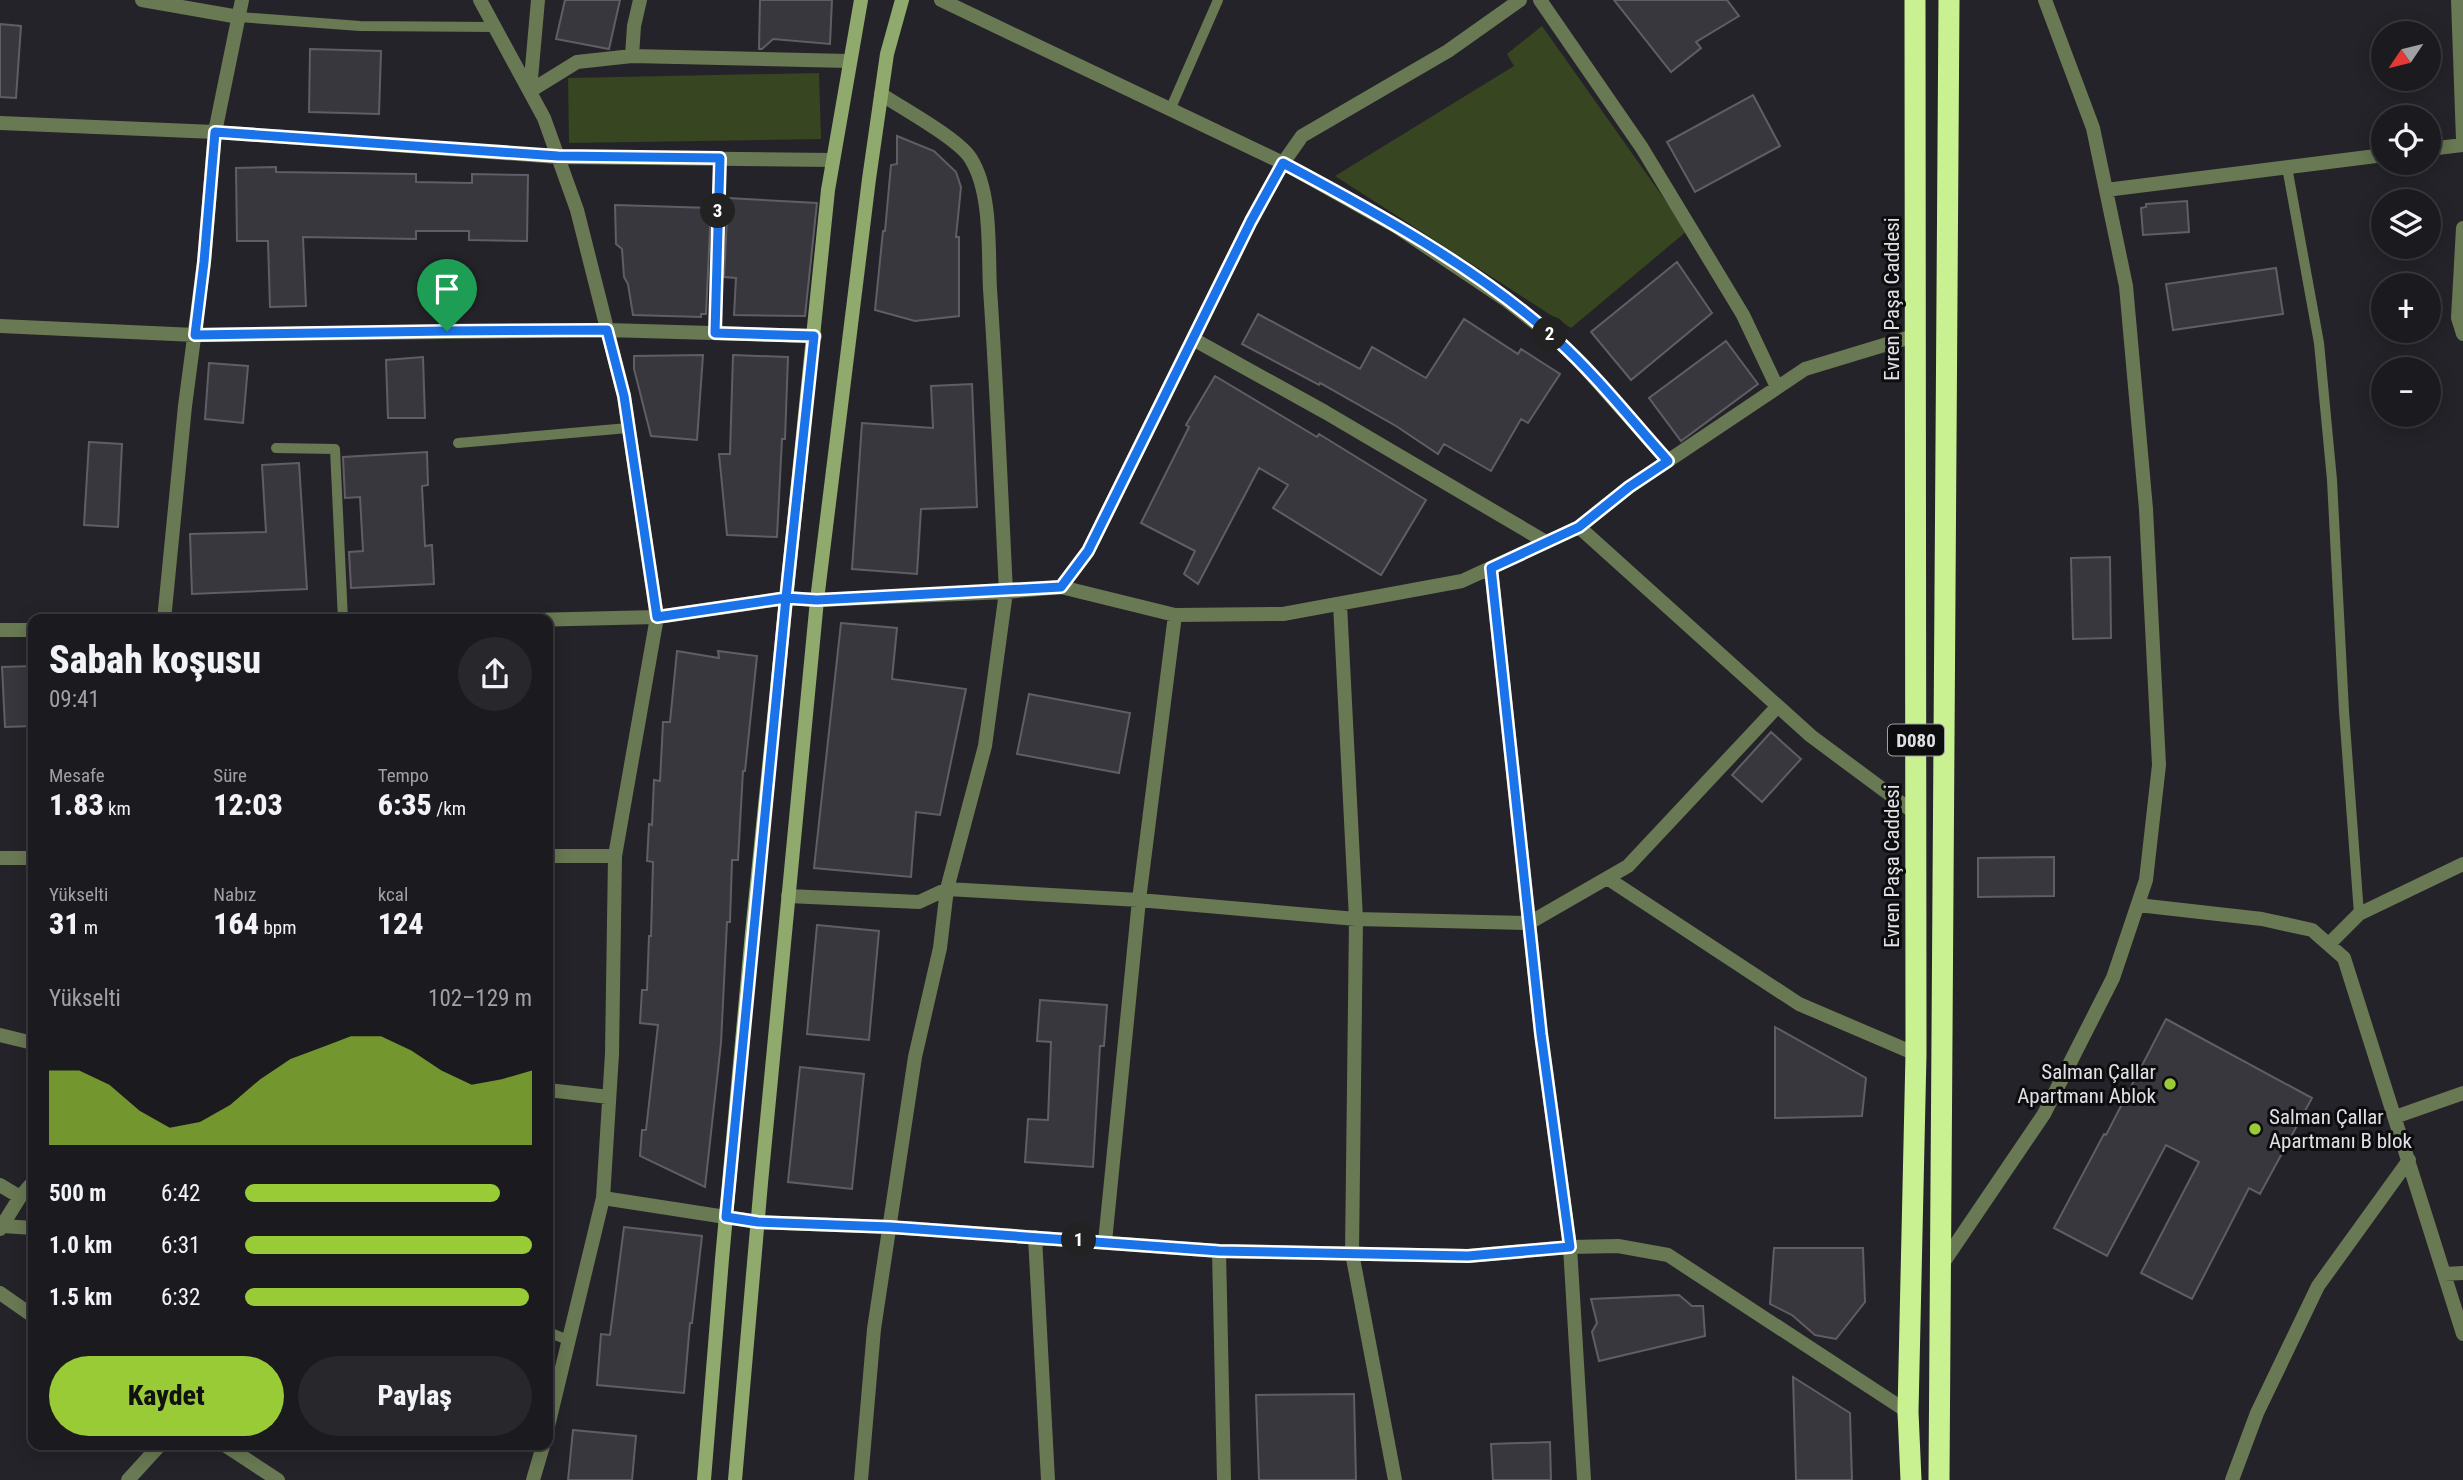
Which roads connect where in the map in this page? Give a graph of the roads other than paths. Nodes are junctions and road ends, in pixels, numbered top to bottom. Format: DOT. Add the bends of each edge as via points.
graph roads {
  1 [pos="142,0"];
  2 [pos="242,0"];
  3 [pos="480,0"];
  4 [pos="538,0"];
  5 [pos="640,0"];
  6 [pos="861,0"];
  7 [pos="902,0"];
  8 [pos="941,0"];
  9 [pos="1218,0"];
  10 [pos="1520,0"];
  11 [pos="1539,0"];
  12 [pos="1916,0"];
  13 [pos="1949,0"];
  14 [pos="2045,0"];
  15 [pos="2458,0"];
  16 [pos="239,17"];
  17 [pos="495,27"];
  18 [pos="632,56"];
  19 [pos="849,61"];
  20 [pos="530,91"];
  21 [pos="881,94"];
  22 [pos="1170,110"];
  23 [pos="0,123"];
  24 [pos="215,132"];
  25 [pos="2463,142"];
  26 [pos="2441,147"];
  27 [pos="558,156"];
  28 [pos="2371,157"];
  29 [pos="720,158"];
  30 [pos="833,159"];
  31 [pos="1283,163"];
  32 [pos="2287,167"];
  33 [pos="2106,190"];
  34 [pos="2463,228"];
  35 [pos="0,326"];
  36 [pos="607,330"];
  37 [pos="715,333"];
  38 [pos="2463,334"];
  39 [pos="195,335"];
  40 [pos="1917,335"];
  41 [pos="814,336"];
  42 [pos="1193,339"];
  43 [pos="1777,387"];
  44 [pos="628,428"];
  45 [pos="458,443"];
  46 [pos="276,448"];
  47 [pos="1668,461"];
  48 [pos="1579,527"];
  49 [pos="1546,542"];
  50 [pos="1491,568"];
  51 [pos="1061,587"];
  52 [pos="1006,592"];
  53 [pos="786,598"];
  54 [pos="817,600"];
  55 [pos="1339,604"];
  56 [pos="165,614"];
  57 [pos="343,614"];
  58 [pos="1174,615"];
  59 [pos="657,617"];
  60 [pos="553,619"];
  61 [pos="0,630"];
  62 [pos="28,630"];
  63 [pos="1778,706"];
  64 [pos="1916,814"];
  65 [pos="553,856"];
  66 [pos="615,856"];
  67 [pos="0,858"];
  68 [pos="28,858"];
  69 [pos="2463,864"];
  70 [pos="1607,878"];
  71 [pos="947,889"];
  72 [pos="788,896"];
  73 [pos="1139,900"];
  74 [pos="2138,905"];
  75 [pos="2359,914"];
  76 [pos="1356,919"];
  77 [pos="1529,922"];
  78 [pos="2329,944"];
  79 [pos="0,1035"];
  80 [pos="28,1041"];
  81 [pos="1916,1054"];
  82 [pos="553,1091"];
  83 [pos="2463,1093"];
  84 [pos="609,1097"];
  85 [pos="2395,1117"];
  86 [pos="2409,1160"];
  87 [pos="0,1185"];
  88 [pos="28,1188"];
  89 [pos="20,1197"];
  90 [pos="603,1198"];
  91 [pos="726,1217"];
  92 [pos="758,1222"];
  93 [pos="2,1227"];
  94 [pos="890,1227"];
  95 [pos="28,1228"];
  96 [pos="1035,1237"];
  97 [pos="1105,1242"];
  98 [pos="1570,1247"];
  99 [pos="1219,1251"];
  100 [pos="1352,1254"];
  101 [pos="1939,1270"];
  102 [pos="2463,1273"];
  103 [pos="2444,1274"];
  104 [pos="0,1293"];
  105 [pos="28,1313"];
  106 [pos="553,1334"];
  107 [pos="2463,1334"];
  108 [pos="568,1340"];
  109 [pos="553,1404"];
  110 [pos="1908,1412"];
  111 [pos="155,1450"];
  112 [pos="232,1450"];
  113 [pos="542,1450"];
  114 [pos="128,1480"];
  115 [pos="278,1480"];
  116 [pos="533,1480"];
  117 [pos="704,1480"];
  118 [pos="735,1480"];
  119 [pos="861,1480"];
  120 [pos="1048,1480"];
  121 [pos="1224,1480"];
  122 [pos="1395,1480"];
  123 [pos="1584,1480"];
  124 [pos="1911,1480"];
  125 [pos="1939,1480"];
  126 [pos="2232,1480"];
  1 -- 16 [label="street"];
  2 -- 16 [label="street"];
  3 -- 17 [label="street"];
  4 -- 20 [label="street"];
  5 -- 18 [label="street"];
  6 -- 19 [label="street"];
  7 -- 21 [label="street"];
  8 -- 22 [label="street"];
  9 -- 22 [label="lane"];
  10 -- 31 [label="street" via="1448,51 1302,136"];
  11 -- 43 [label="street" via="1642,148 1743,315"];
  12 -- 40 [label="highway, Evren Paşa Caddesi / D080"];
  13 -- 101 [label="highway, D080"];
  14 -- 33 [label="street" via="2093,128"];
  15 -- 25 [label="street"];
  16 -- 17 [label="lane" via="360,26"];
  16 -- 24 [label="street"];
  17 -- 20 [label="street"];
  18 -- 19 [label="street"];
  18 -- 20 [label="street" via="577,62"];
  19 -- 30 [label="street"];
  20 -- 27 [label="street"];
  21 -- 52 [label="street" via="945,136 969,156 980,175 994,337"];
  21 -- 54 [label="street"];
  22 -- 31 [label="street"];
  23 -- 24 [label="street"];
  24 -- 27 [label="street"];
  24 -- 39 [label="street"];
  25 -- 26 [label="street"];
  27 -- 29 [label="street"];
  27 -- 36 [label="street" via="577,210"];
  28 -- 32 [label="street"];
  29 -- 30 [label="street"];
  29 -- 37 [label="lane"];
  30 -- 41 [label="street"];
  31 -- 42 [label="street"];
  31 -- 47 [label="street" via="1397,227 1532,319 1581,363"];
  32 -- 33 [label="street"];
  32 -- 75 [label="lane" via="2319,343"];
  33 -- 74 [label="street" via="2126,286 2146,509 2159,765 2146,880"];
  34 -- 38 [label="street" via="2458,318"];
  35 -- 39 [label="street"];
  36 -- 37 [label="street"];
  36 -- 39 [label="street"];
  36 -- 44 [label="street"];
  37 -- 41 [label="street"];
  39 -- 56 [label="street"];
  40 -- 43 [label="street" via="1805,369"];
  40 -- 64 [label="highway, Evren Paşa Caddesi / D080"];
  41 -- 53 [label="street"];
  42 -- 49 [label="street"];
  42 -- 51 [label="street" via="1088,551"];
  43 -- 47 [label="street"];
  44 -- 45 [label="lane"];
  44 -- 59 [label="street"];
  46 -- 57 [label="lane" via="335,449"];
  47 -- 48 [label="street"];
  48 -- 49 [label="street"];
  48 -- 63 [label="street"];
  49 -- 50 [label="street"];
  50 -- 55 [label="street" via="1462,581"];
  50 -- 77 [label="street"];
  51 -- 52 [label="street"];
  51 -- 58 [label="street"];
  52 -- 54 [label="street"];
  52 -- 71 [label="street" via="985,746"];
  53 -- 54 [label="street"];
  53 -- 59 [label="street"];
  53 -- 91 [label="street"];
  54 -- 72 [label="street"];
  55 -- 58 [label="street" via="1283,614"];
  55 -- 76 [label="street"];
  58 -- 73 [label="street"];
  59 -- 60 [label="street"];
  59 -- 66 [label="street"];
  61 -- 62 [label="street"];
  63 -- 64 [label="street"];
  63 -- 70 [label="street" via="1628,866"];
  64 -- 81 [label="highway, Evren Paşa Caddesi / D080"];
  65 -- 66 [label="street"];
  66 -- 84 [label="street"];
  67 -- 68 [label="street"];
  69 -- 75 [label="street"];
  70 -- 77 [label="street"];
  70 -- 81 [label="street" via="1799,1004"];
  71 -- 72 [label="street" via="919,902"];
  71 -- 73 [label="street"];
  71 -- 94 [label="street" via="940,948 915,1057"];
  72 -- 92 [label="street"];
  73 -- 76 [label="street"];
  73 -- 97 [label="street"];
  74 -- 78 [label="street" via="2274,922 2312,930"];
  74 -- 101 [label="street" via="2113,978 2044,1114"];
  75 -- 78 [label="street"];
  76 -- 77 [label="street"];
  76 -- 100 [label="street"];
  77 -- 98 [label="street"];
  78 -- 85 [label="street" via="2344,958"];
  79 -- 80 [label="street"];
  81 -- 110 [label="highway, Evren Paşa Caddesi / D080"];
  82 -- 84 [label="street"];
  83 -- 85 [label="street"];
  84 -- 90 [label="street"];
  85 -- 86 [label="street"];
  86 -- 103 [label="street"];
  86 -- 126 [label="street" via="2318,1286 2257,1413"];
  87 -- 89 [label="street"];
  88 -- 89 [label="street"];
  89 -- 93 [label="street"];
  90 -- 91 [label="street"];
  90 -- 108 [label="street"];
  91 -- 92 [label="street"];
  91 -- 117 [label="street"];
  92 -- 94 [label="street"];
  92 -- 118 [label="street"];
  93 -- 95 [label="street"];
  94 -- 96 [label="street"];
  94 -- 119 [label="street" via="874,1329"];
  96 -- 97 [label="street"];
  96 -- 120 [label="street"];
  97 -- 99 [label="street"];
  98 -- 100 [label="street" via="1468,1256"];
  98 -- 110 [label="street" via="1618,1246 1668,1255"];
  98 -- 123 [label="street"];
  99 -- 100 [label="street"];
  99 -- 121 [label="street"];
  100 -- 122 [label="street"];
  101 -- 125 [label="highway, D080"];
  102 -- 103 [label="street"];
  103 -- 107 [label="street"];
  104 -- 105 [label="street"];
  106 -- 108 [label="lane"];
  108 -- 109 [label="street"];
  110 -- 124 [label="highway, Evren Paşa Caddesi / D080"];
  111 -- 114 [label="street"];
  112 -- 115 [label="street"];
  113 -- 116 [label="street"];
}
